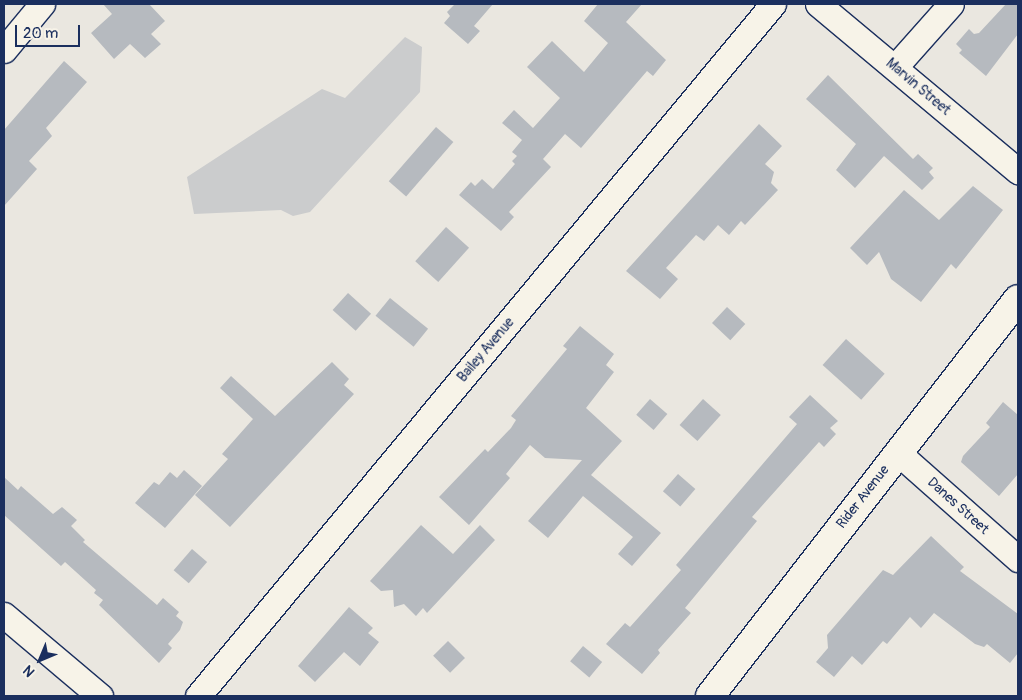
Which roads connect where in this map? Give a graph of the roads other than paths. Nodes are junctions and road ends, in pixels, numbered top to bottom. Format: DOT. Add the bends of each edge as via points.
graph roads {
  1 [pos="42,4"];
  2 [pos="773,4"];
  3 [pos="818,4"];
  4 [pos="951,4"];
  5 [pos="4,50"];
  6 [pos="895,67"];
  7 [pos="1018,171"];
  8 [pos="1018,299"];
  9 [pos="897,452"];
  10 [pos="1018,559"];
  11 [pos="4,614"];
  12 [pos="100,696"];
  13 [pos="198,696"];
  14 [pos="710,696"];
  1 -- 5 [label="street"];
  2 -- 13 [label="street, Bailey Avenue"];
  3 -- 6 [label="street, Marvin Street"];
  4 -- 6 [label="street"];
  6 -- 7 [label="street, Marvin Street"];
  8 -- 9 [label="street, Rider Avenue"];
  9 -- 10 [label="street, Danes Street"];
  9 -- 14 [label="street, Rider Avenue"];
  11 -- 12 [label="street"];
}
